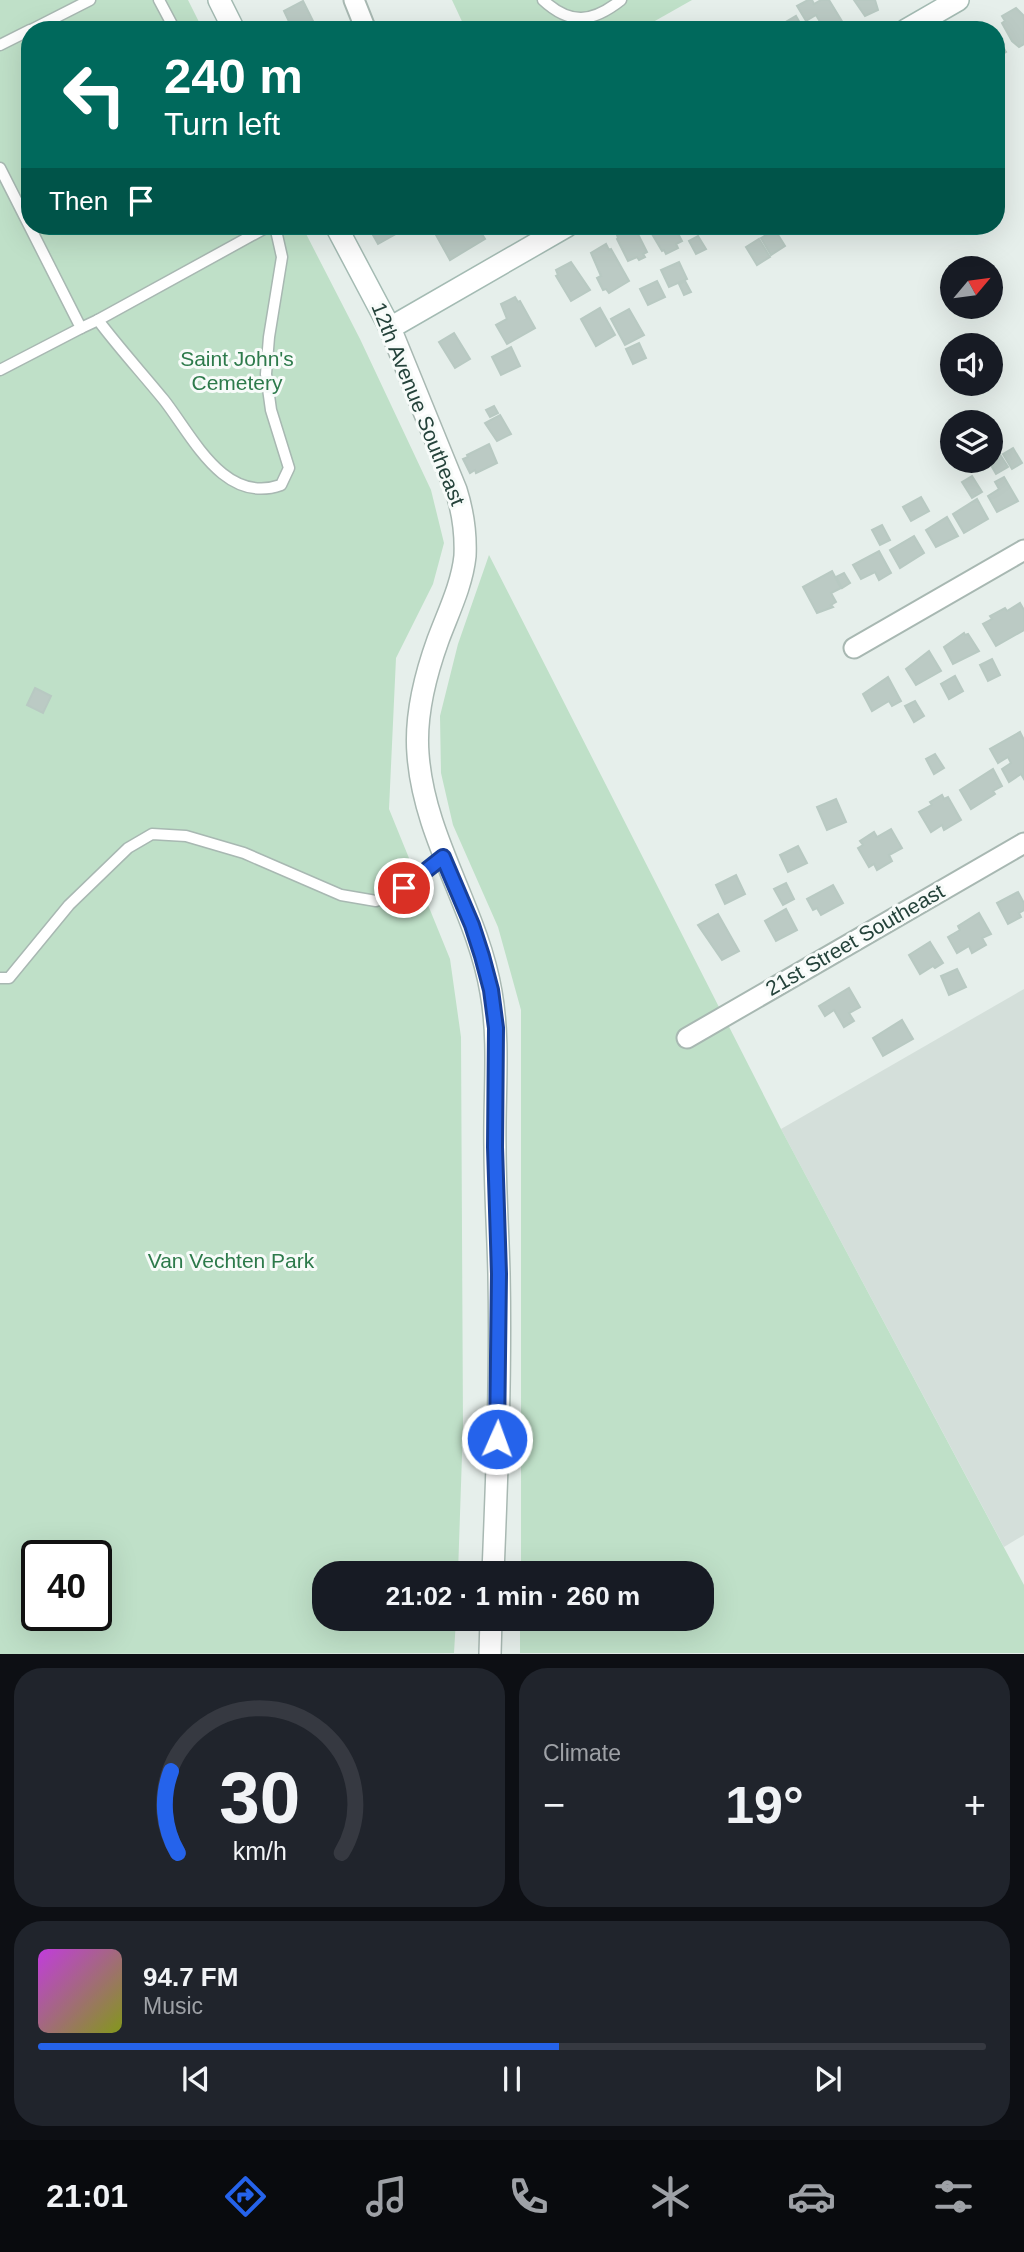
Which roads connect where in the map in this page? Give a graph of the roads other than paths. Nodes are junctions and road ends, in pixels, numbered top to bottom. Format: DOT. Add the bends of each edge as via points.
graph roads {
  1 [pos="90,0"];
  2 [pos="159,0"];
  3 [pos="219,0"];
  4 [pos="354,0"];
  5 [pos="542,0"];
  6 [pos="621,0"];
  7 [pos="958,0"];
  8 [pos="48,21"];
  9 [pos="170,21"];
  10 [pos="230,21"];
  11 [pos="362,21"];
  12 [pos="922,21"];
  13 [pos="21,34"];
  14 [pos="0,45"];
  15 [pos="0,167"];
  16 [pos="21,209"];
  17 [pos="34,235"];
  18 [pos="260,235"];
  19 [pos="275,235"];
  20 [pos="341,235"];
  21 [pos="550,235"];
  22 [pos="98,320"];
  23 [pos="81,328"];
  24 [pos="390,328"];
  25 [pos="0,370"];
  26 [pos="1024,550"];
  27 [pos="854,648"];
  28 [pos="1024,843"];
  29 [pos="443,857"];
  30 [pos="0,978"];
  31 [pos="687,1038"];
  32 [pos="493,1561"];
  33 [pos="491,1631"];
  34 [pos="490,1654"];
  1 -- 8 [label="lane"];
  2 -- 9 [label="lane"];
  3 -- 10 [label="street"];
  4 -- 11 [label="street"];
  5 -- 6 [label="lane" via="572,19 591,17"];
  7 -- 12 [label="street"];
  13 -- 14 [label="lane"];
  15 -- 16 [label="lane"];
  17 -- 23 [label="lane"];
  18 -- 22 [label="lane"];
  19 -- 22 [label="lane" via="282,257 267,374 271,410 289,468 281,485 248,489 223,475"];
  20 -- 24 [label="street, 12th Avenue Southeast"];
  21 -- 24 [label="street"];
  22 -- 23 [label="lane"];
  23 -- 25 [label="lane"];
  24 -- 29 [label="street, 12th Avenue Southeast" via="456,490 465,536 460,579 422,699 418,753 430,820"];
  26 -- 27 [label="street"];
  28 -- 31 [label="street, 21st Street Southeast"];
  29 -- 30 [label="lane" via="404,888 376,901 341,895 219,845 186,836 152,834 128,848 69,905 9,978"];
  29 -- 32 [label="street, 12th Avenue Southeast" via="482,956 496,1028 499,1384"];
  33 -- 34 [label="street"];
}
